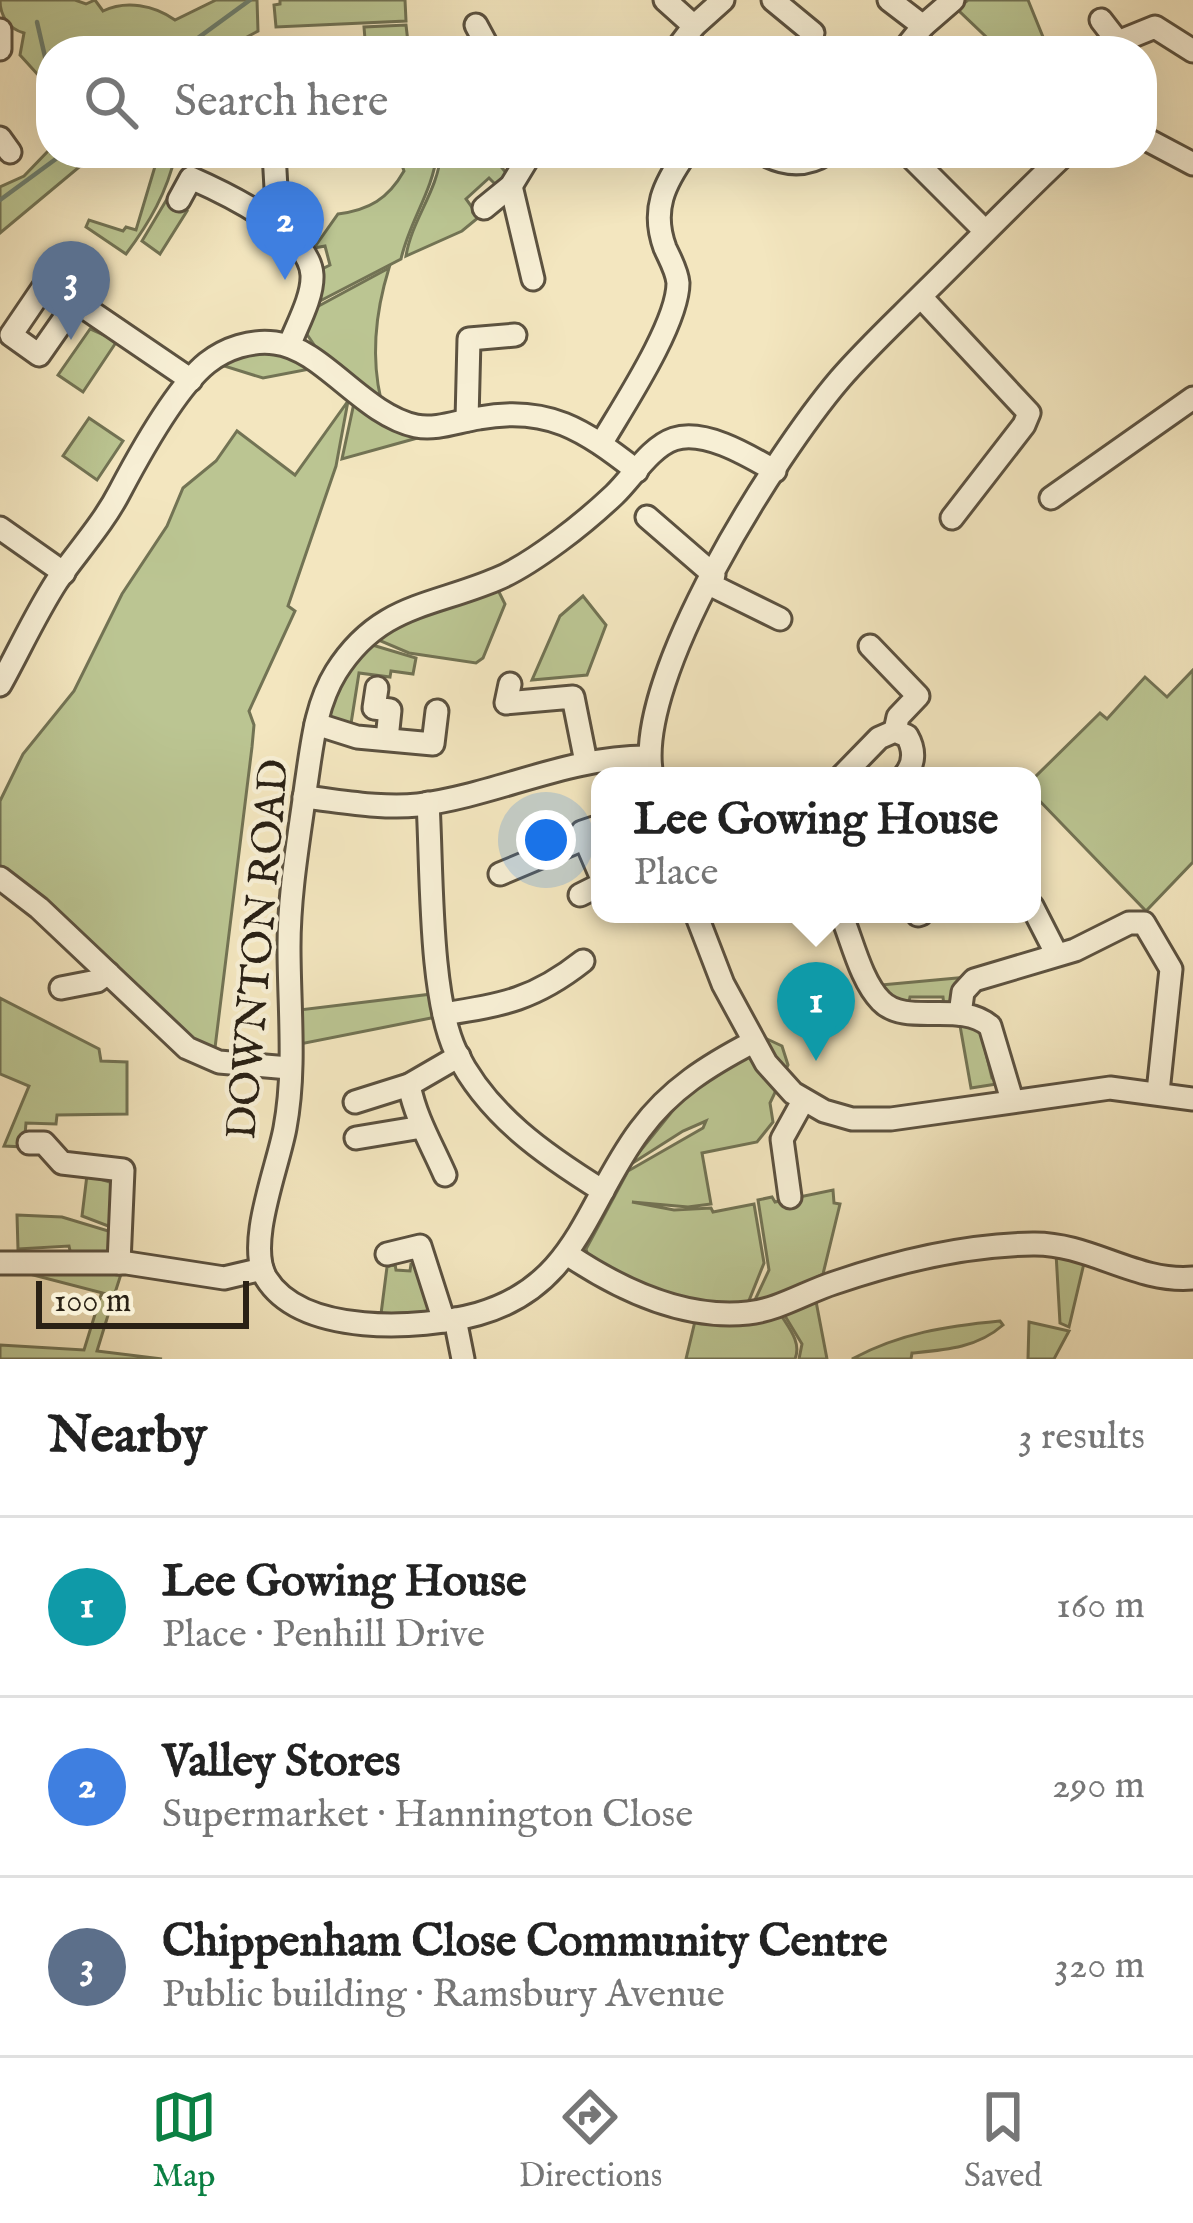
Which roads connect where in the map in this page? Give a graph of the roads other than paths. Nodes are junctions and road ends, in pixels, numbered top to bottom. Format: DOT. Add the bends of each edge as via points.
graph roads {
  1 [pos="665,0"];
  2 [pos="723,0"];
  3 [pos="773,0"];
  4 [pos="889,0"];
  5 [pos="953,0"];
  6 [pos="1101,20"];
  7 [pos="476,25"];
  8 [pos="694,26"];
  9 [pos="923,26"];
  10 [pos="0,30"];
  11 [pos="813,33"];
  12 [pos="482,36"];
  13 [pos="686,36"];
  14 [pos="915,36"];
  15 [pos="1113,36"];
  16 [pos="1133,36"];
  17 [pos="0,49"];
  18 [pos="1193,51"];
  19 [pos="1157,144"];
  20 [pos="1193,164"];
  21 [pos="275,168"];
  22 [pos="522,168"];
  23 [pos="676,168"];
  24 [pos="922,168"];
  25 [pos="1050,168"];
  26 [pos="511,186"];
  27 [pos="179,200"];
  28 [pos="484,208"];
  29 [pos="272,224"];
  30 [pos="984,230"];
  31 [pos="533,279"];
  32 [pos="921,297"];
  33 [pos="76,302"];
  34 [pos="515,335"];
  35 [pos="289,346"];
  36 [pos="191,380"];
  37 [pos="1193,398"];
  38 [pos="467,420"];
  39 [pos="601,444"];
  40 [pos="637,471"];
  41 [pos="775,471"];
  42 [pos="1051,498"];
  43 [pos="647,517"];
  44 [pos="952,518"];
  45 [pos="0,528"];
  46 [pos="64,572"];
  47 [pos="711,579"];
  48 [pos="780,620"];
  49 [pos="870,646"];
  50 [pos="510,684"];
  51 [pos="0,686"];
  52 [pos="377,688"];
  53 [pos="436,711"];
  54 [pos="316,724"];
  55 [pos="895,731"];
  56 [pos="387,740"];
  57 [pos="586,762"];
  58 [pos="651,766"];
  59 [pos="851,767"];
  60 [pos="910,767"];
  61 [pos="304,797"];
  62 [pos="428,803"];
  63 [pos="591,832"];
  64 [pos="500,874"];
  65 [pos="0,878"];
  66 [pos="699,923"];
  67 [pos="845,923"];
  68 [pos="1041,923"];
  69 [pos="1056,953"];
  70 [pos="583,961"];
  71 [pos="108,973"];
  72 [pos="61,988"];
  73 [pos="444,1014"];
  74 [pos="960,1014"];
  75 [pos="754,1042"];
  76 [pos="459,1056"];
  77 [pos="290,1067"];
  78 [pos="409,1085"];
  79 [pos="1158,1092"];
  80 [pos="1193,1099"];
  81 [pos="1012,1100"];
  82 [pos="803,1101"];
  83 [pos="356,1102"];
  84 [pos="422,1127"];
  85 [pos="356,1138"];
  86 [pos="29,1143"];
  87 [pos="810,1173"];
  88 [pos="446,1175"];
  89 [pos="603,1191"];
  90 [pos="387,1254"];
  91 [pos="567,1254"];
  92 [pos="119,1263"];
  93 [pos="0,1264"];
  94 [pos="262,1269"];
  95 [pos="1193,1278"];
  96 [pos="450,1320"];
  97 [pos="463,1359"];
  1 -- 8 [label="street"];
  2 -- 8 [label="street"];
  3 -- 11 [label="street"];
  4 -- 9 [label="street"];
  5 -- 9 [label="street"];
  6 -- 15 [label="street"];
  7 -- 12 [label="street"];
  8 -- 13 [label="street"];
  9 -- 14 [label="street"];
  10 -- 17 [label="street"];
  16 -- 18 [label="street" via="1155,27"];
  19 -- 20 [label="street"];
  21 -- 29 [label="street"];
  22 -- 26 [label="street"];
  23 -- 39 [label="street" via="657,214 677,278 675,298"];
  24 -- 30 [label="street"];
  25 -- 30 [label="street"];
  26 -- 28 [label="street"];
  26 -- 31 [label="street"];
  27 -- 29 [label="street" via="191,178"];
  29 -- 35 [label="street" via="301,248 312,274"];
  30 -- 32 [label="street"];
  32 -- 41 [label="street" via="842,377"];
  32 -- 44 [label="street" via="1029,413"];
  33 -- 36 [label="street"];
  34 -- 38 [label="street" via="469,339"];
  35 -- 36 [label="street" via="227,350"];
  35 -- 38 [label="street" via="390,417 428,427"];
  36 -- 46 [label="street"];
  37 -- 42 [label="street" via="1172,426 1139,435"];
  38 -- 39 [label="street" via="536,414"];
  39 -- 40 [label="street"];
  40 -- 41 [label="street, DOWNTON ROAD" via="664,444 686,437"];
  40 -- 54 [label="street, DOWNTON ROAD" via="534,559 381,622 335,673"];
  41 -- 47 [label="street"];
  43 -- 47 [label="street"];
  45 -- 46 [label="street"];
  46 -- 51 [label="street"];
  47 -- 48 [label="street"];
  47 -- 58 [label="street" via="667,669 653,717"];
  49 -- 55 [label="street" via="918,696"];
  50 -- 57 [label="street" via="506,704 573,697"];
  52 -- 56 [label="street" via="374,708 391,710"];
  53 -- 56 [label="street" via="433,744"];
  54 -- 56 [label="street"];
  54 -- 61 [label="street, DOWNTON ROAD"];
  55 -- 59 [label="street"];
  55 -- 60 [label="street" via="912,747"];
  57 -- 58 [label="street"];
  57 -- 62 [label="street"];
  61 -- 62 [label="street"];
  61 -- 77 [label="street, DOWNTON ROAD" via="290,925"];
  62 -- 73 [label="street"];
  63 -- 64 [label="street"];
  65 -- 71 [label="street"];
  66 -- 75 [label="street"];
  67 -- 74 [label="street" via="884,1004"];
  68 -- 69 [label="street"];
  69 -- 74 [label="street" via="969,982"];
  69 -- 79 [label="street" via="1129,923 1147,926 1171,968"];
  70 -- 73 [label="street" via="519,1000"];
  71 -- 72 [label="street"];
  71 -- 77 [label="street" via="204,1058"];
  73 -- 76 [label="street"];
  74 -- 81 [label="street" via="994,1032"];
  75 -- 82 [label="street" via="775,1077"];
  75 -- 89 [label="street" via="675,1091 640,1129"];
  76 -- 78 [label="street"];
  76 -- 89 [label="street" via="509,1123"];
  77 -- 94 [label="street, DOWNTON ROAD" via="286,1125 258,1249"];
  78 -- 83 [label="street"];
  78 -- 84 [label="street"];
  79 -- 80 [label="street"];
  79 -- 81 [label="street" via="1110,1088"];
  81 -- 82 [label="street" via="868,1120"];
  82 -- 87 [label="street" via="782,1139 788,1187"];
  84 -- 85 [label="street"];
  84 -- 88 [label="street"];
  86 -- 92 [label="street" via="44,1144 62,1163 124,1170"];
  89 -- 91 [label="street"];
  90 -- 96 [label="street" via="420,1246"];
  91 -- 95 [label="street" via="652,1300 742,1314 908,1261 1021,1244 1076,1248 1148,1276"];
  91 -- 96 [label="street" via="529,1292"];
  92 -- 93 [label="street"];
  92 -- 94 [label="street" via="209,1278"];
  94 -- 96 [label="street" via="289,1304 320,1316 376,1324"];
  96 -- 97 [label="street"];
}
